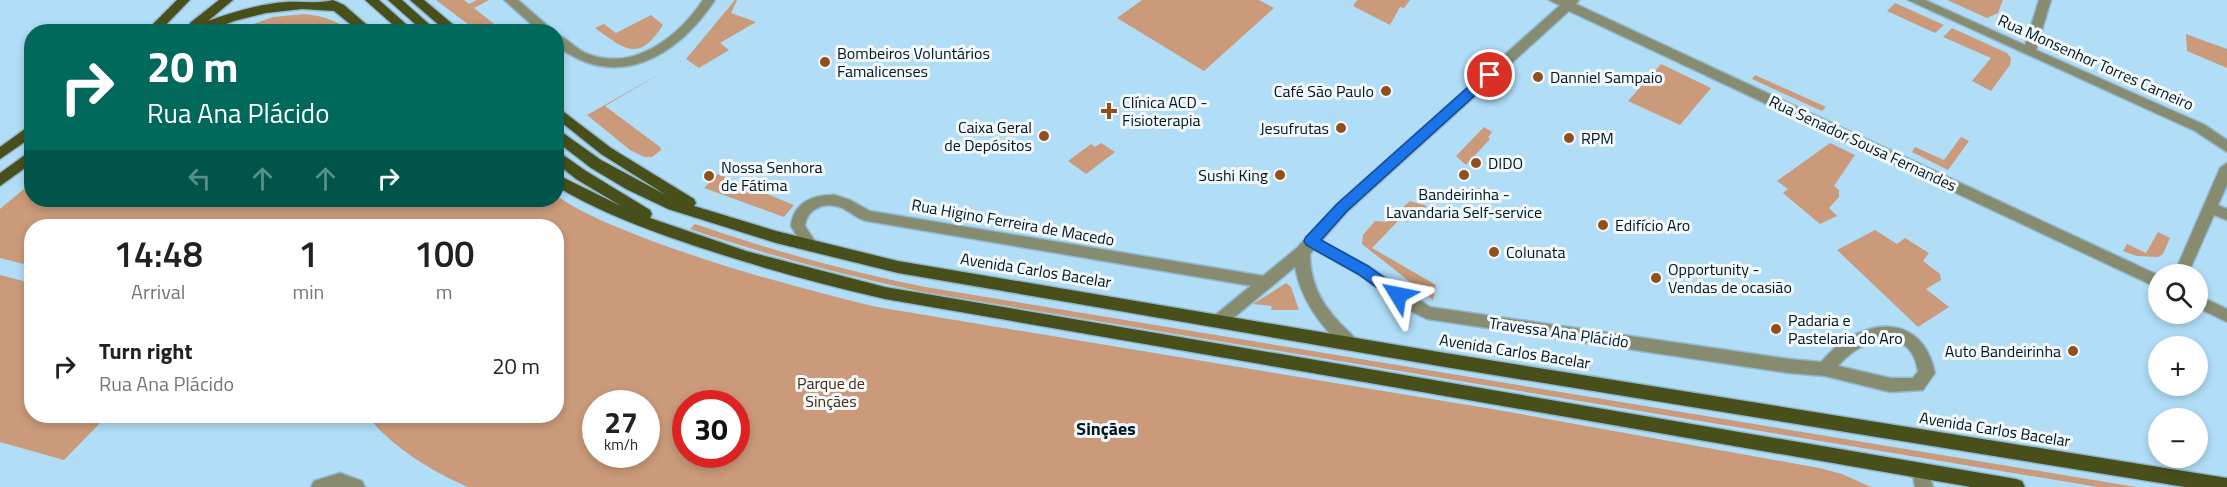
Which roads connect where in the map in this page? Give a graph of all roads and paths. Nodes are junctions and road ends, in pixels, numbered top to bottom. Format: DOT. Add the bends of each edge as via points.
graph roads {
  1 [pos="184,0"];
  2 [pos="227,0"];
  3 [pos="327,0"];
  4 [pos="371,0"];
  5 [pos="394,0"];
  6 [pos="416,0"];
  7 [pos="510,0"];
  8 [pos="709,0"];
  9 [pos="1914,0"];
  10 [pos="2044,0"];
  11 [pos="1565,2"];
  12 [pos="340,8"];
  13 [pos="159,24"];
  14 [pos="197,24"];
  15 [pos="212,24"];
  16 [pos="359,24"];
  17 [pos="400,24"];
  18 [pos="422,24"];
  19 [pos="446,24"];
  20 [pos="539,24"];
  21 [pos="564,44"];
  22 [pos="2029,52"];
  23 [pos="564,117"];
  24 [pos="24,135"];
  25 [pos="564,139"];
  26 [pos="2227,147"];
  27 [pos="0,154"];
  28 [pos="564,161"];
  29 [pos="24,162"];
  30 [pos="2227,168"];
  31 [pos="0,181"];
  32 [pos="564,184"];
  33 [pos="2210,208"];
  34 [pos="2227,215"];
  35 [pos="729,224"];
  36 [pos="687,237"];
  37 [pos="810,246"];
  38 [pos="1307,246"];
  39 [pos="2185,264"];
  40 [pos="2148,277"];
  41 [pos="1264,282"];
  42 [pos="2208,306"];
  43 [pos="2227,316"];
  44 [pos="1220,320"];
  45 [pos="1350,343"];
  46 [pos="1825,369"];
  47 [pos="1923,479"];
  48 [pos="2227,486"];
  49 [pos="320,487"];
  50 [pos="356,487"];
  51 [pos="2016,487"];
  1 -- 13 [label="main road"];
  2 -- 14 [label="main road"];
  3 -- 12 [label="main road"];
  4 -- 17 [label="main road"];
  5 -- 18 [label="main road"];
  6 -- 19 [label="main road"];
  7 -- 20 [label="street"];
  8 -- 21 [label="street" via="684,34 642,58 623,62 589,59"];
  9 -- 22 [label="street, Rua Monsenhor Torres Carneiro"];
  10 -- 22 [label="street"];
  11 -- 38 [label="street" via="1342,208"];
  11 -- 40 [label="street, Rua Senador Sousa Fernandes"];
  12 -- 15 [label="main road" via="281,4"];
  12 -- 16 [label="main road"];
  22 -- 26 [label="street, Rua Monsenhor Torres Carneiro" via="2200,128"];
  23 -- 35 [label="main road, Avenida Carlos Bacelar" via="606,151"];
  24 -- 27 [label="main road"];
  25 -- 35 [label="main road, Avenida Carlos Bacelar" via="632,186"];
  28 -- 36 [label="main road" via="616,198"];
  29 -- 31 [label="main road"];
  30 -- 33 [label="street"];
  32 -- 36 [label="main road" via="605,207"];
  33 -- 34 [label="street"];
  33 -- 39 [label="street"];
  35 -- 37 [label="main road, Avenida Carlos Bacelar"];
  36 -- 47 [label="main road" via="757,262 885,293"];
  37 -- 41 [label="street, Rua Higino Ferreira de Macedo" via="800,232 801,213 812,203 834,200 867,216"];
  37 -- 44 [label="main road, Avenida Carlos Bacelar" via="898,267"];
  38 -- 41 [label="street"];
  38 -- 45 [label="street" via="1302,273 1315,304"];
  38 -- 46 [label="street, Travessa Ana Plácido" via="1363,270 1427,313"];
  41 -- 44 [label="street"];
  42 -- 43 [label="street"];
  44 -- 45 [label="main road, Avenida Carlos Bacelar"];
  45 -- 48 [label="main road, Avenida Carlos Bacelar"];
  46 -- 46 [label="street, Travessa Ana Plácido" via="1890,385 1917,385 1927,373 1926,356 1898,333 1882,333 1853,343"];
  47 -- 51 [label="main road"];
  49 -- 50 [label="street" via="340,481"];
}
